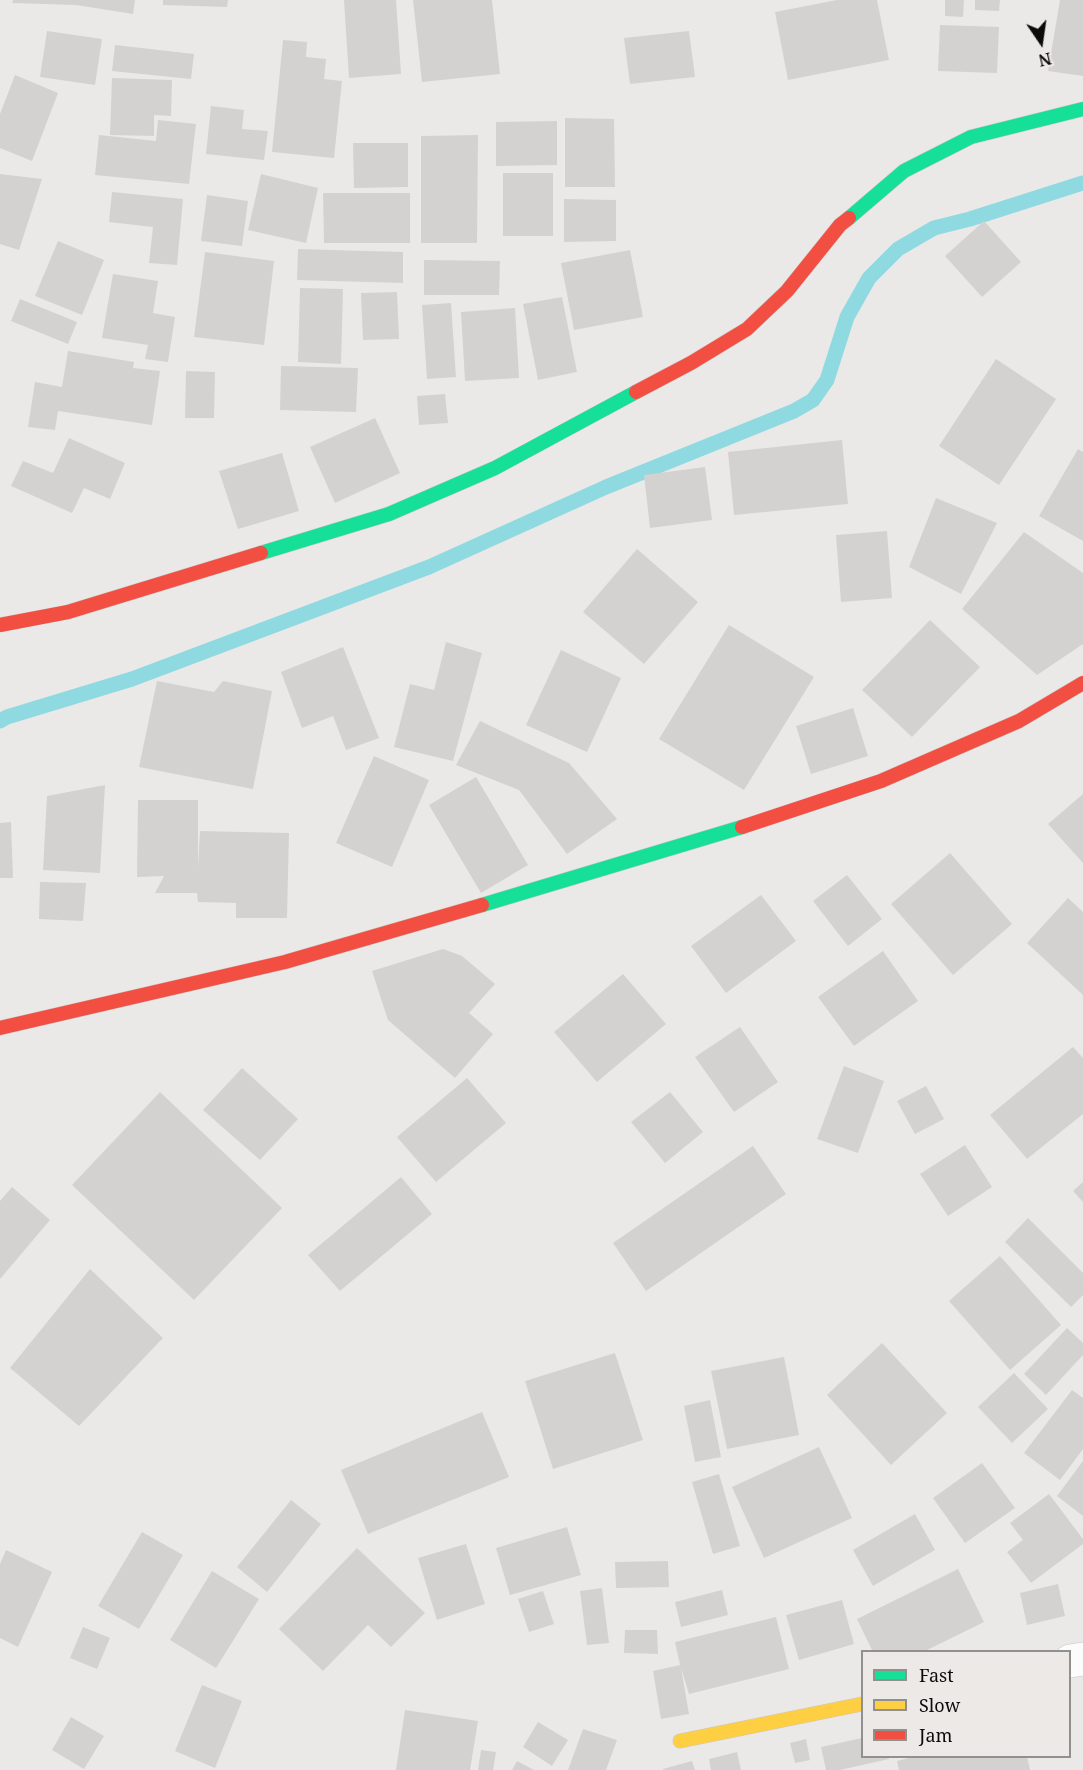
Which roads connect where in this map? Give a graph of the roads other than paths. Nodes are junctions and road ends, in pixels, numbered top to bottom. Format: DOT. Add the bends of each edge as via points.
graph roads {
  1 [pos="1083,109"];
  2 [pos="0,625"];
  3 [pos="1083,683"];
  4 [pos="0,1028"];
  5 [pos="861,1704"];
  6 [pos="680,1741"];
  1 -- 2 [label="street" via="971,137 903,171 840,225 787,291 747,329 495,468 389,514 68,612"];
  3 -- 4 [label="street" via="1019,721 881,781 747,825 285,962"];
  5 -- 6 [label="street"];
}
